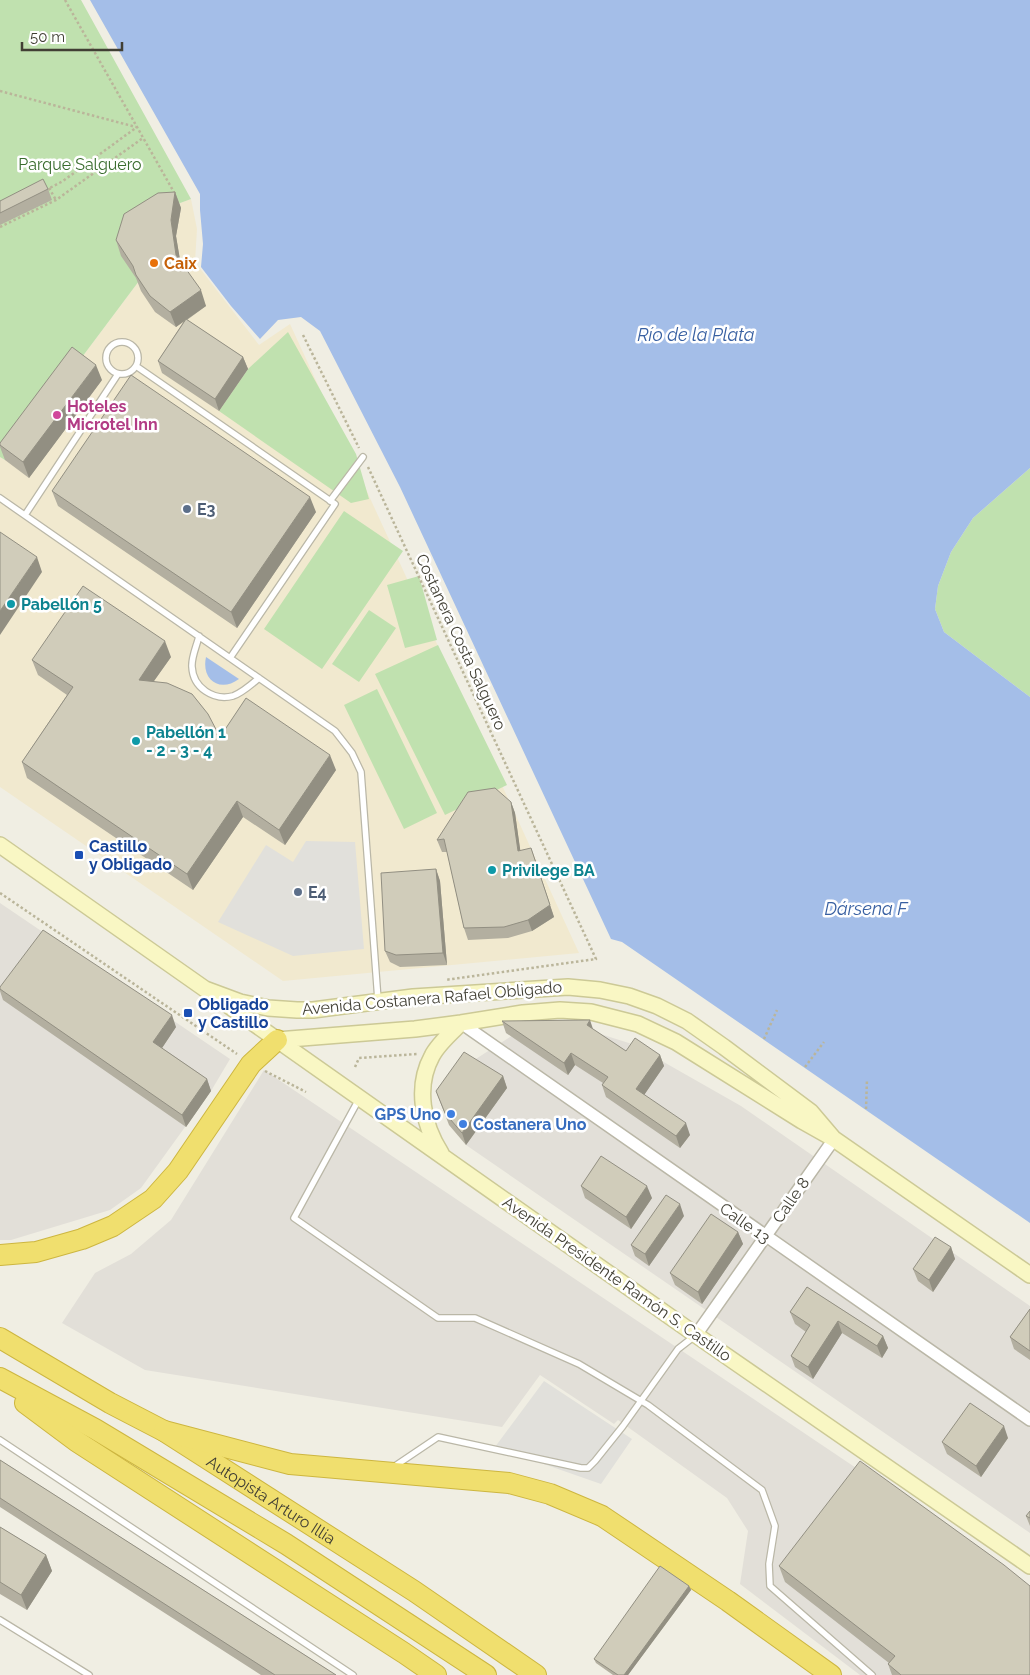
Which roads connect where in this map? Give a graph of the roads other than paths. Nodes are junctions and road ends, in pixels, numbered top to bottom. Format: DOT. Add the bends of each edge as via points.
graph roads {
  1 [pos="136,366"];
  2 [pos="118,374"];
  3 [pos="363,456"];
  4 [pos="0,498"];
  5 [pos="330,501"];
  6 [pos="25,515"];
  7 [pos="199,636"];
  8 [pos="230,658"];
  9 [pos="259,678"];
  10 [pos="0,845"];
  11 [pos="205,989"];
  12 [pos="379,1002"];
  13 [pos="461,1023"];
  14 [pos="277,1040"];
  15 [pos="360,1098"];
  16 [pos="834,1139"];
  17 [pos="444,1157"];
  18 [pos="765,1237"];
  19 [pos="0,1256"];
  20 [pos="1030,1274"];
  21 [pos="696,1335"];
  22 [pos="0,1338"];
  23 [pos="0,1378"];
  24 [pos="0,1383"];
  25 [pos="641,1401"];
  26 [pos="1030,1420"];
  27 [pos="164,1431"];
  28 [pos="0,1440"];
  29 [pos="384,1473"];
  30 [pos="1030,1566"];
  31 [pos="0,1620"];
  32 [pos="89,1675"];
  33 [pos="353,1675"];
  34 [pos="436,1675"];
  35 [pos="486,1675"];
  36 [pos="536,1675"];
  37 [pos="831,1675"];
  38 [pos="872,1675"];
  1 -- 2 [label="lane" via="128,373"];
  1 -- 2 [label="lane" via="138,356 133,346 124,342 113,344 106,358 109,368"];
  1 -- 5 [label="lane"];
  2 -- 6 [label="lane"];
  3 -- 5 [label="lane"];
  4 -- 6 [label="lane"];
  5 -- 8 [label="lane" via="335,504"];
  6 -- 7 [label="lane"];
  7 -- 8 [label="lane"];
  7 -- 9 [label="lane" via="192,666 196,681 206,692 221,698 236,696"];
  8 -- 9 [label="lane"];
  9 -- 12 [label="lane" via="335,731 352,753 361,772"];
  10 -- 11 [label="main road, Avenida Costanera Rafael Obligado"];
  11 -- 12 [label="main road, Avenida Costanera Rafael Obligado" via="268,1008 313,1010"];
  11 -- 14 [label="main road, Avenida Presidente Ramón S. Castillo"];
  12 -- 16 [label="main road, Avenida Costanera Rafael Obligado" via="568,987 629,996 686,1021 724,1047 811,1112"];
  13 -- 14 [label="main road, Avenida Costanera Rafael Obligado"];
  13 -- 16 [label="main road, Avenida Costanera Rafael Obligado" via="546,1011 591,1012 638,1024 676,1042"];
  13 -- 17 [label="main road" via="432,1055 425,1076 425,1118 432,1139"];
  13 -- 18 [label="street, Calle 13"];
  14 -- 15 [label="main road, Avenida Presidente Ramón S. Castillo"];
  14 -- 19 [label="highway" via="251,1064 178,1172 140,1208 113,1226 70,1243 36,1252"];
  15 -- 17 [label="main road, Avenida Presidente Ramón S. Castillo"];
  15 -- 25 [label="lane" via="294,1218 438,1318 475,1318 579,1364"];
  16 -- 18 [label="street, Calle 8"];
  16 -- 20 [label="main road, Avenida Costanera Rafael Obligado"];
  17 -- 21 [label="main road, Avenida Presidente Ramón S. Castillo"];
  18 -- 21 [label="street, Calle 8"];
  18 -- 26 [label="street, Calle 13"];
  21 -- 25 [label="lane" via="678,1349"];
  21 -- 30 [label="main road, Avenida Presidente Ramón S. Castillo"];
  22 -- 27 [label="highway, Autopista Arturo Illia"];
  23 -- 35 [label="highway, Autopista Arturo Illia" via="95,1429 286,1544"];
  24 -- 34 [label="highway" via="76,1441"];
  25 -- 29 [label="lane" via="588,1468 438,1436"];
  25 -- 38 [label="lane" via="762,1490 775,1526 769,1564 770,1586"];
  27 -- 29 [label="highway" via="290,1464"];
  27 -- 36 [label="highway, Autopista Arturo Illia" via="414,1591"];
  28 -- 33 [label="lane"];
  29 -- 37 [label="highway" via="509,1483 550,1494 602,1516"];
  31 -- 32 [label="lane"];
}
